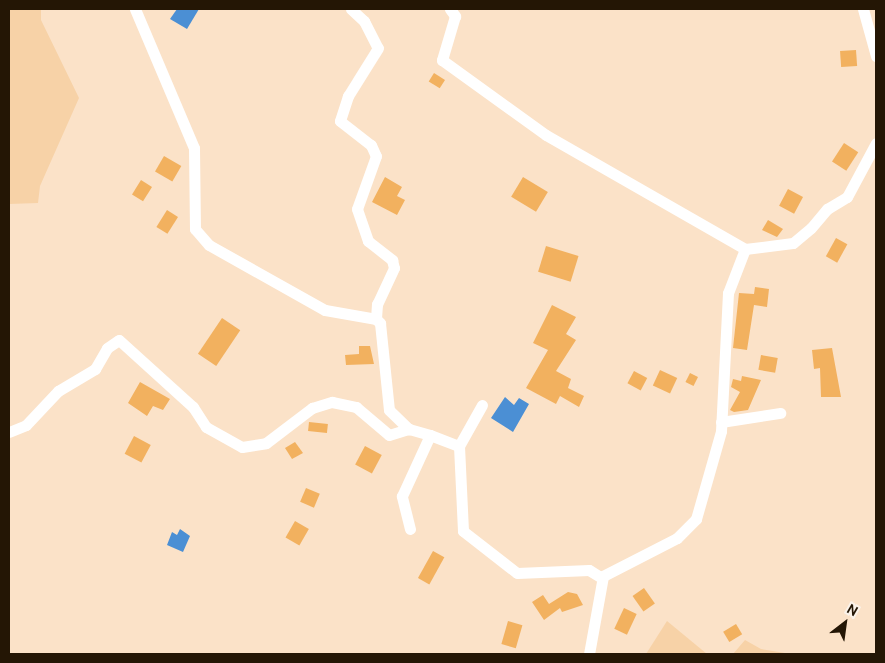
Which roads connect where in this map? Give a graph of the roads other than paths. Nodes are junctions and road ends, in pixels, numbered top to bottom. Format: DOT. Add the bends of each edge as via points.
graph roads {
  1 [pos="135,9"];
  2 [pos="351,9"];
  3 [pos="450,9"];
  4 [pos="863,9"];
  5 [pos="876,56"];
  6 [pos="876,143"];
  7 [pos="745,249"];
  8 [pos="376,319"];
  9 [pos="482,405"];
  10 [pos="780,413"];
  11 [pos="721,422"];
  12 [pos="409,429"];
  13 [pos="9,432"];
  14 [pos="430,435"];
  15 [pos="459,446"];
  16 [pos="410,529"];
  17 [pos="602,578"];
  18 [pos="589,654"];
  1 -- 8 [label="street" via="194,148 191,220 198,233 232,259 325,310"];
  2 -- 8 [label="street" via="368,27 378,48 348,96 340,122 371,145 376,156 357,209 368,241 392,260 394,268 377,304"];
  3 -- 7 [label="street" via="454,16 442,60 546,135"];
  4 -- 5 [label="street"];
  6 -- 7 [label="street" via="847,197 827,209 793,243"];
  7 -- 11 [label="street" via="725,316"];
  8 -- 12 [label="street" via="380,323 390,410"];
  9 -- 15 [label="street"];
  10 -- 11 [label="street"];
  11 -- 17 [label="street" via="696,519 677,538"];
  12 -- 13 [label="street" via="389,435 356,407 332,402 312,408 266,444 242,448 206,427 193,406 119,340 107,348 94,369 58,391 26,425"];
  12 -- 14 [label="street"];
  14 -- 15 [label="street"];
  14 -- 16 [label="street" via="402,496"];
  15 -- 17 [label="street" via="463,531 517,573 589,570"];
  17 -- 18 [label="street"];
}
